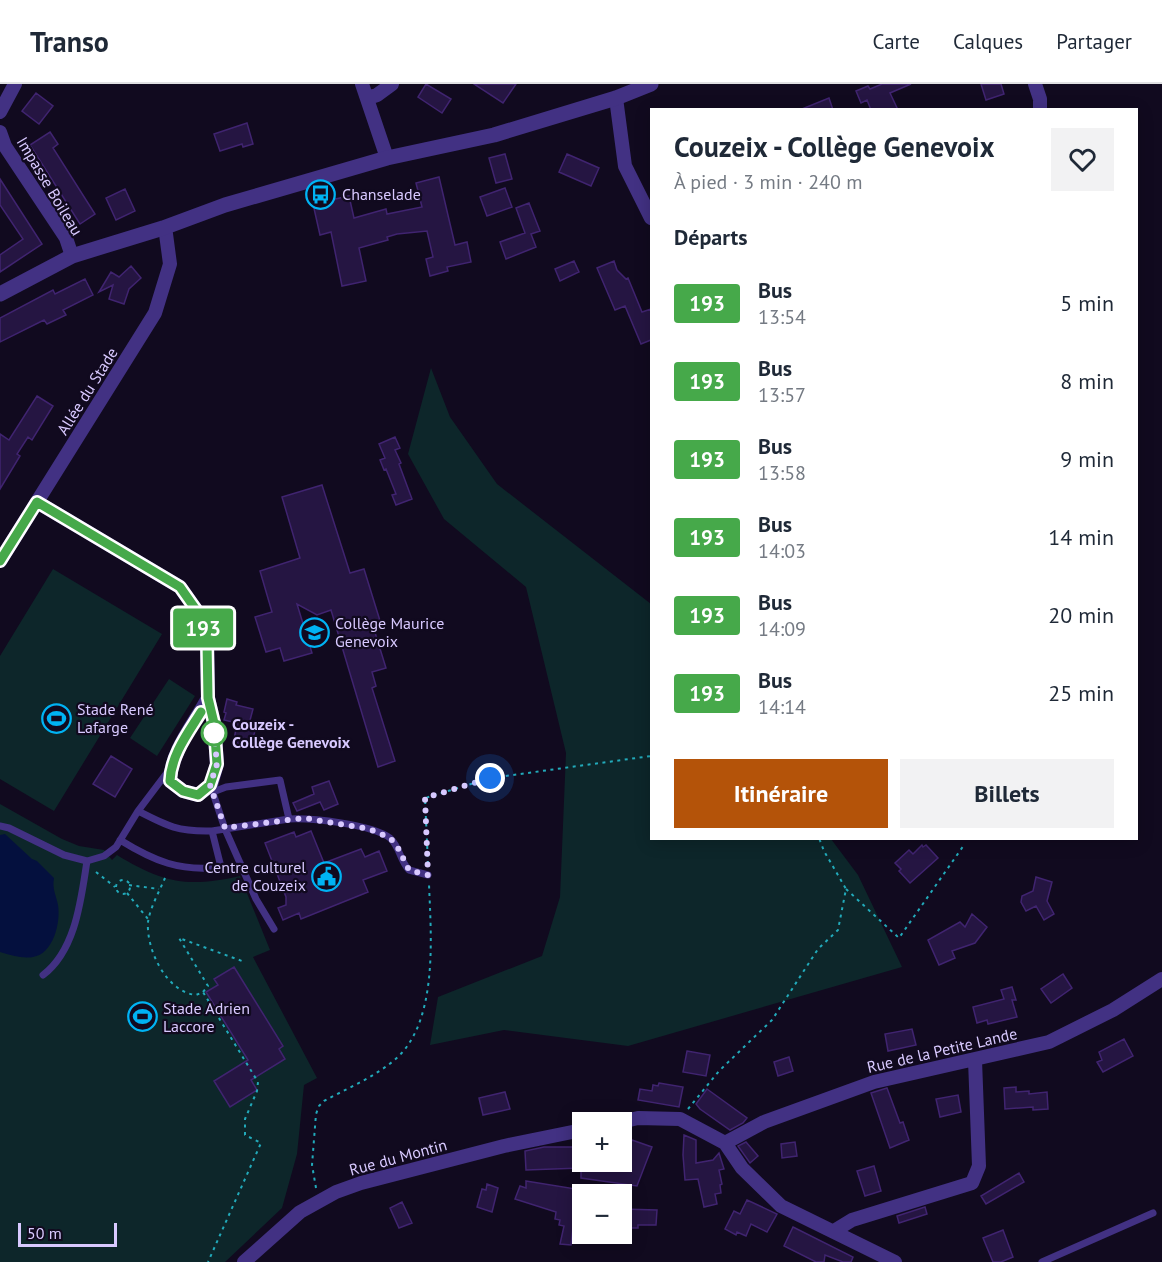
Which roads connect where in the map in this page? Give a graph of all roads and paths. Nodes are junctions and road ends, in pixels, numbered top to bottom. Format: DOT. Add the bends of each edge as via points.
graph roads {
  1 [pos="15,84"];
  2 [pos="362,84"];
  3 [pos="392,84"];
  4 [pos="651,84"];
  5 [pos="1035,84"];
  6 [pos="368,98"];
  7 [pos="616,98"];
  8 [pos="1040,108"];
  9 [pos="0,112"];
  10 [pos="0,132"];
  11 [pos="387,158"];
  12 [pos="650,216"];
  13 [pos="163,228"];
  14 [pos="72,256"];
  15 [pos="0,294"];
  16 [pos="37,502"];
  17 [pos="0,561"];
  18 [pos="208,698"];
  19 [pos="650,756"];
  20 [pos="170,768"];
  21 [pos="212,789"];
  22 [pos="138,811"];
  23 [pos="289,819"];
  24 [pos="0,826"];
  25 [pos="225,828"];
  26 [pos="212,831"];
  27 [pos="120,840"];
  28 [pos="820,840"];
  29 [pos="964,845"];
  30 [pos="87,864"];
  31 [pos="428,875"];
  32 [pos="165,878"];
  33 [pos="129,885"];
  34 [pos="116,887"];
  35 [pos="846,889"];
  36 [pos="160,890"];
  37 [pos="127,892"];
  38 [pos="148,919"];
  39 [pos="274,929"];
  40 [pos="242,961"];
  41 [pos="43,975"];
  42 [pos="1162,980"];
  43 [pos="203,992"];
  44 [pos="975,1060"];
  45 [pos="632,1119"];
  46 [pos="680,1119"];
  47 [pos="572,1132"];
  48 [pos="725,1143"];
  49 [pos="320,1199"];
  50 [pos="1153,1213"];
  51 [pos="834,1232"];
  52 [pos="208,1262"];
  53 [pos="244,1262"];
  54 [pos="894,1262"];
  55 [pos="1042,1262"];
  1 -- 9 [label="street"];
  2 -- 6 [label="street"];
  3 -- 6 [label="street"];
  4 -- 7 [label="street"];
  5 -- 8 [label="street"];
  6 -- 11 [label="street"];
  7 -- 11 [label="street" via="494,135"];
  7 -- 12 [label="street" via="626,166"];
  10 -- 14 [label="street, Impasse Boileau" via="5,146 66,238"];
  11 -- 13 [label="street" via="225,205"];
  13 -- 14 [label="street"];
  13 -- 16 [label="street, Allée du Stade" via="170,264 155,313"];
  14 -- 15 [label="street"];
  16 -- 17 [label="street, Allée du Stade"];
  16 -- 18 [label="street" via="180,587 199,614 207,642"];
  18 -- 20 [label="street"];
  18 -- 21 [label="street" via="217,764"];
  19 -- 31 [label="path" via="490,778 425,798"];
  20 -- 21 [label="street" via="170,781 183,791 198,795"];
  20 -- 22 [label="lane"];
  21 -- 23 [label="lane" via="280,780"];
  21 -- 25 [label="lane"];
  22 -- 26 [label="lane" via="173,828"];
  22 -- 27 [label="lane"];
  23 -- 25 [label="lane"];
  23 -- 31 [label="lane" via="324,821 381,833 397,846 409,870"];
  24 -- 30 [label="lane"];
  25 -- 26 [label="lane"];
  25 -- 39 [label="lane" via="256,899"];
  26 -- 27 [label="lane" via="221,867 170,864"];
  27 -- 30 [label="lane" via="110,853"];
  28 -- 35 [label="path"];
  29 -- 35 [label="path" via="899,938"];
  30 -- 34 [label="path"];
  30 -- 41 [label="lane" via="78,914 68,941"];
  31 -- 49 [label="path" via="426,1006 418,1028 393,1062 319,1106 312,1165"];
  32 -- 36 [label="path"];
  33 -- 34 [label="path" via="120,880"];
  33 -- 36 [label="path"];
  33 -- 37 [label="path"];
  34 -- 37 [label="path" via="119,893"];
  35 -- 46 [label="path" via="838,930 818,949 772,1020 719,1071"];
  36 -- 38 [label="path"];
  37 -- 38 [label="path"];
  38 -- 43 [label="path" via="150,939 162,973 186,993"];
  40 -- 43 [label="path" via="179,938 208,986"];
  42 -- 44 [label="street, Rue de la Petite Lande" via="1049,1042"];
  43 -- 52 [label="path" via="258,1082 245,1119 245,1135 261,1143"];
  44 -- 48 [label="street, Rue de la Petite Lande" via="874,1082 764,1122"];
  44 -- 51 [label="street" via="979,1167 972,1183 852,1220"];
  45 -- 46 [label="street"];
  46 -- 48 [label="street"];
  47 -- 49 [label="street, Rue du Montin" via="362,1183"];
  48 -- 51 [label="street" via="742,1168 781,1206"];
  49 -- 53 [label="street, Rue du Montin" via="280,1228"];
  50 -- 55 [label="lane"];
  51 -- 54 [label="street"];
}
